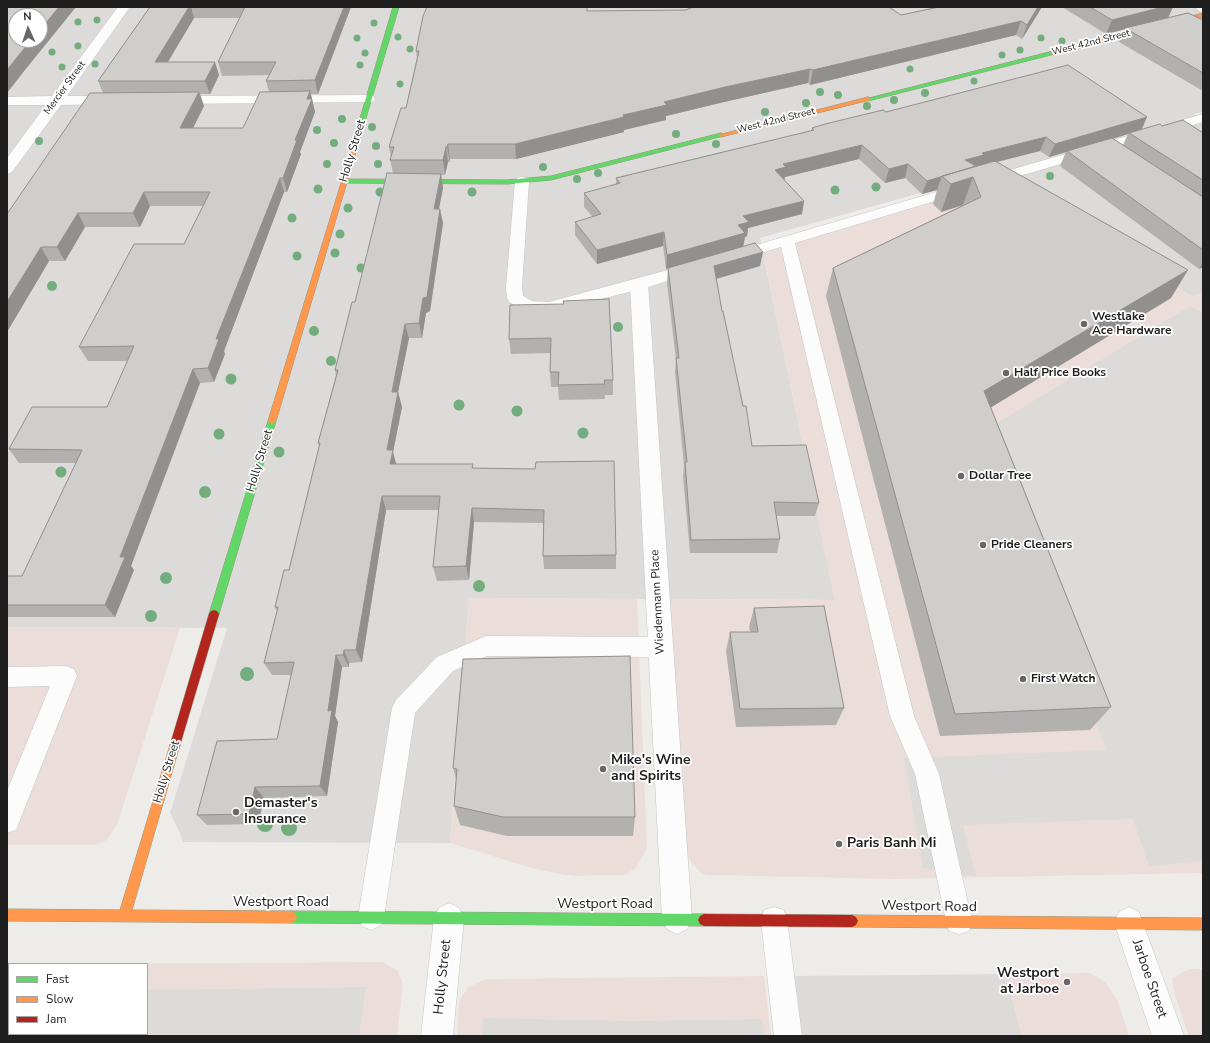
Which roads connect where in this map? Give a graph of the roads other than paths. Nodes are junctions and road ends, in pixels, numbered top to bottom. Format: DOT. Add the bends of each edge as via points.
graph roads {
  1 [pos="124,7"];
  2 [pos="396,7"];
  3 [pos="1203,15"];
  4 [pos="368,99"];
  5 [pos="57,100"];
  6 [pos="129,100"];
  7 [pos="161,100"];
  8 [pos="7,101"];
  9 [pos="1203,118"];
  10 [pos="7,170"];
  11 [pos="344,181"];
  12 [pos="522,181"];
  13 [pos="787,240"];
  14 [pos="720,260"];
  15 [pos="706,264"];
  16 [pos="639,284"];
  17 [pos="661,647"];
  18 [pos="7,677"];
  19 [pos="7,821"];
  20 [pos="7,915"];
  21 [pos="124,916"];
  22 [pos="371,917"];
  23 [pos="449,918"];
  24 [pos="677,919"];
  25 [pos="774,920"];
  26 [pos="959,921"];
  27 [pos="1129,922"];
  28 [pos="1203,924"];
  29 [pos="437,1036"];
  30 [pos="788,1036"];
  31 [pos="1168,1036"];
  1 -- 5 [label="street, Mercier Street"];
  2 -- 4 [label="street, Holly Street"];
  3 -- 12 [label="street, West 42nd Street" via="551,178"];
  4 -- 7 [label="street"];
  4 -- 11 [label="street, Holly Street"];
  5 -- 6 [label="street"];
  5 -- 8 [label="street"];
  5 -- 10 [label="street, Mercier Street"];
  9 -- 13 [label="lane" via="1114,150 974,185"];
  11 -- 12 [label="street, West 42nd Street"];
  11 -- 21 [label="street, Holly Street"];
  12 -- 16 [label="lane" via="515,298 528,306 549,307"];
  13 -- 14 [label="lane"];
  13 -- 26 [label="lane" via="902,716 927,774"];
  15 -- 16 [label="lane"];
  16 -- 17 [label="street, Wiedenmann Place"];
  17 -- 22 [label="lane" via="486,646 445,664 404,708"];
  17 -- 24 [label="street, Wiedenmann Place"];
  18 -- 19 [label="lane" via="66,676"];
  20 -- 21 [label="street, Westport Road"];
  21 -- 22 [label="street, Westport Road"];
  22 -- 23 [label="street, Westport Road"];
  23 -- 24 [label="street, Westport Road"];
  23 -- 29 [label="street, Holly Street"];
  24 -- 25 [label="street, Westport Road"];
  25 -- 26 [label="street, Westport Road"];
  25 -- 30 [label="lane"];
  26 -- 27 [label="street, Westport Road"];
  27 -- 28 [label="street, Westport Road"];
  27 -- 31 [label="street, Jarboe Street"];
}
